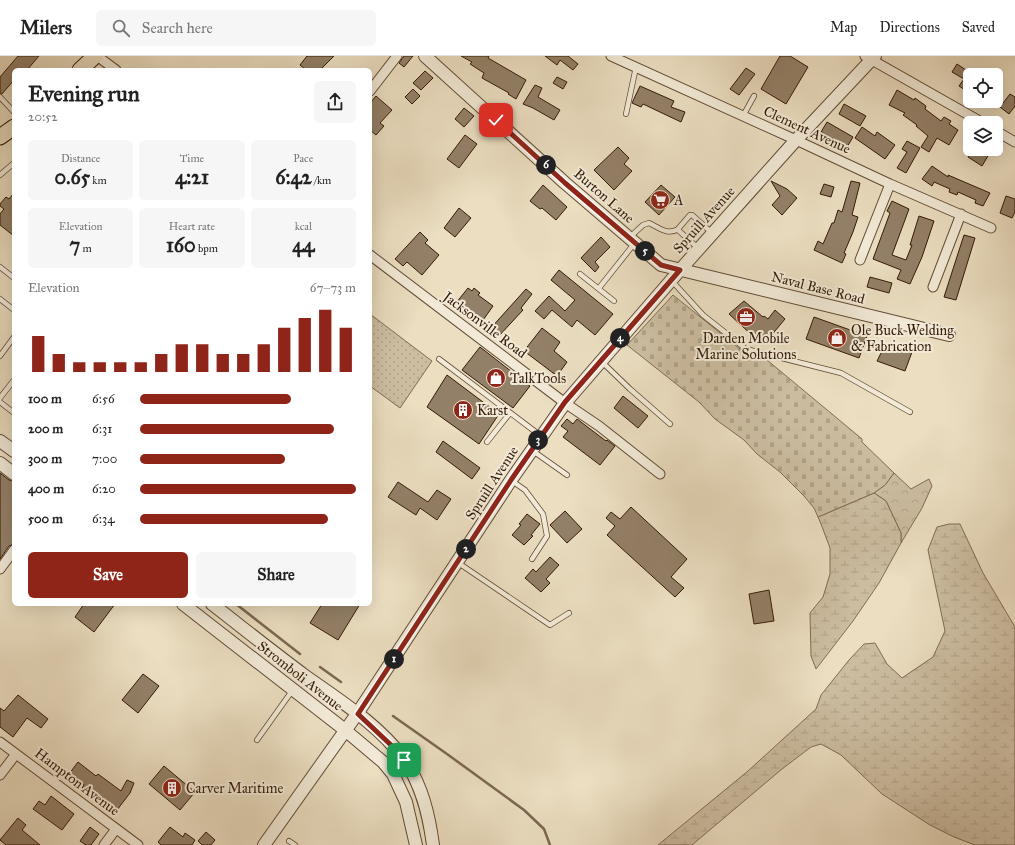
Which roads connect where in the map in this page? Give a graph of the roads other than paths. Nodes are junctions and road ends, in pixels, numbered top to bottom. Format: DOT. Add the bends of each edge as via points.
graph roads {
  1 [pos="96,56"];
  2 [pos="397,56"];
  3 [pos="425,56"];
  4 [pos="611,56"];
  5 [pos="870,57"];
  6 [pos="82,68"];
  7 [pos="113,68"];
  8 [pos="636,68"];
  9 [pos="372,88"];
  10 [pos="754,96"];
  11 [pos="0,97"];
  12 [pos="12,110"];
  13 [pos="626,114"];
  14 [pos="743,116"];
  15 [pos="971,116"];
  16 [pos="12,128"];
  17 [pos="1003,135"];
  18 [pos="0,137"];
  19 [pos="796,140"];
  20 [pos="1015,142"];
  21 [pos="12,165"];
  22 [pos="0,175"];
  23 [pos="890,184"];
  24 [pos="961,214"];
  25 [pos="678,228"];
  26 [pos="992,228"];
  27 [pos="712,233"];
  28 [pos="632,240"];
  29 [pos="698,249"];
  30 [pos="372,257"];
  31 [pos="860,260"];
  32 [pos="0,267"];
  33 [pos="680,270"];
  34 [pos="580,274"];
  35 [pos="12,276"];
  36 [pos="671,280"];
  37 [pos="933,287"];
  38 [pos="599,288"];
  39 [pos="0,299"];
  40 [pos="614,301"];
  41 [pos="12,308"];
  42 [pos="949,335"];
  43 [pos="12,340"];
  44 [pos="0,356"];
  45 [pos="439,359"];
  46 [pos="601,361"];
  47 [pos="12,383"];
  48 [pos="0,398"];
  49 [pos="0,402"];
  50 [pos="565,402"];
  51 [pos="12,411"];
  52 [pos="510,412"];
  53 [pos="910,412"];
  54 [pos="670,424"];
  55 [pos="541,436"];
  56 [pos="0,441"];
  57 [pos="487,442"];
  58 [pos="12,450"];
  59 [pos="531,450"];
  60 [pos="0,463"];
  61 [pos="12,472"];
  62 [pos="660,474"];
  63 [pos="567,475"];
  64 [pos="511,480"];
  65 [pos="12,553"];
  66 [pos="532,559"];
  67 [pos="457,562"];
  68 [pos="0,569"];
  69 [pos="185,606"];
  70 [pos="215,606"];
  71 [pos="569,613"];
  72 [pos="293,689"];
  73 [pos="358,714"];
  74 [pos="345,730"];
  75 [pos="257,740"];
  76 [pos="0,742"];
  77 [pos="16,754"];
  78 [pos="0,775"];
  79 [pos="116,829"];
  80 [pos="289,841"];
  81 [pos="104,845"];
  82 [pos="138,845"];
  83 [pos="264,845"];
  84 [pos="295,845"];
  85 [pos="416,845"];
  86 [pos="433,845"];
  1 -- 6 [label="main road"];
  1 -- 7 [label="street"];
  2 -- 9 [label="street"];
  3 -- 28 [label="street, Burton Lane"];
  4 -- 8 [label="street, Clement Avenue"];
  5 -- 15 [label="street"];
  5 -- 19 [label="street, Spruill Avenue"];
  8 -- 13 [label="lane"];
  8 -- 14 [label="street, Clement Avenue"];
  10 -- 14 [label="lane"];
  11 -- 12 [label="lane"];
  14 -- 19 [label="street, Clement Avenue"];
  16 -- 18 [label="main road"];
  17 -- 20 [label="street"];
  19 -- 23 [label="street, Clement Avenue"];
  19 -- 27 [label="street, Spruill Avenue"];
  21 -- 22 [label="lane"];
  23 -- 24 [label="street, Clement Avenue"];
  23 -- 31 [label="street"];
  24 -- 26 [label="street, Clement Avenue"];
  24 -- 37 [label="street"];
  25 -- 27 [label="lane" via="692,215"];
  25 -- 28 [label="lane" via="673,232 667,232 649,223 643,225"];
  25 -- 29 [label="lane"];
  27 -- 29 [label="street, Spruill Avenue"];
  28 -- 33 [label="street, Burton Lane" via="661,265"];
  28 -- 38 [label="lane"];
  29 -- 33 [label="street, Spruill Avenue"];
  30 -- 50 [label="street, Jacksonville Road"];
  32 -- 35 [label="lane"];
  33 -- 36 [label="street, Spruill Avenue"];
  33 -- 42 [label="street, Naval Base Road"];
  34 -- 38 [label="lane"];
  36 -- 46 [label="street, Spruill Avenue"];
  36 -- 53 [label="lane" via="703,315 746,349 841,373"];
  38 -- 40 [label="lane"];
  39 -- 41 [label="lane"];
  43 -- 44 [label="lane"];
  45 -- 52 [label="lane"];
  46 -- 50 [label="street, Spruill Avenue"];
  46 -- 54 [label="lane"];
  47 -- 48 [label="lane"];
  49 -- 51 [label="lane"];
  50 -- 55 [label="street, Spruill Avenue"];
  50 -- 62 [label="street, Jacksonville Road"];
  52 -- 55 [label="lane"];
  52 -- 57 [label="lane"];
  55 -- 59 [label="street, Spruill Avenue"];
  56 -- 58 [label="street"];
  59 -- 63 [label="lane"];
  59 -- 64 [label="street, Spruill Avenue"];
  60 -- 61 [label="street"];
  64 -- 66 [label="lane" via="525,490 543,514 547,536"];
  64 -- 67 [label="street, Spruill Avenue"];
  65 -- 68 [label="street"];
  67 -- 71 [label="lane" via="550,625"];
  67 -- 73 [label="street, Spruill Avenue"];
  69 -- 72 [label="street, Stromboli Avenue"];
  70 -- 73 [label="street, Stromboli Avenue"];
  72 -- 74 [label="street, Stromboli Avenue"];
  72 -- 75 [label="lane"];
  73 -- 74 [label="street, Spruill Avenue"];
  73 -- 86 [label="street, Stromboli Avenue" via="404,760 423,797"];
  74 -- 83 [label="street, Spruill Avenue"];
  74 -- 85 [label="street, Stromboli Avenue" via="380,758 393,774 406,802"];
  76 -- 77 [label="street, Hampton Avenue"];
  77 -- 78 [label="street"];
  77 -- 79 [label="street, Hampton Avenue"];
  79 -- 81 [label="street"];
  79 -- 82 [label="street, Hampton Avenue"];
  80 -- 84 [label="lane"];
}
